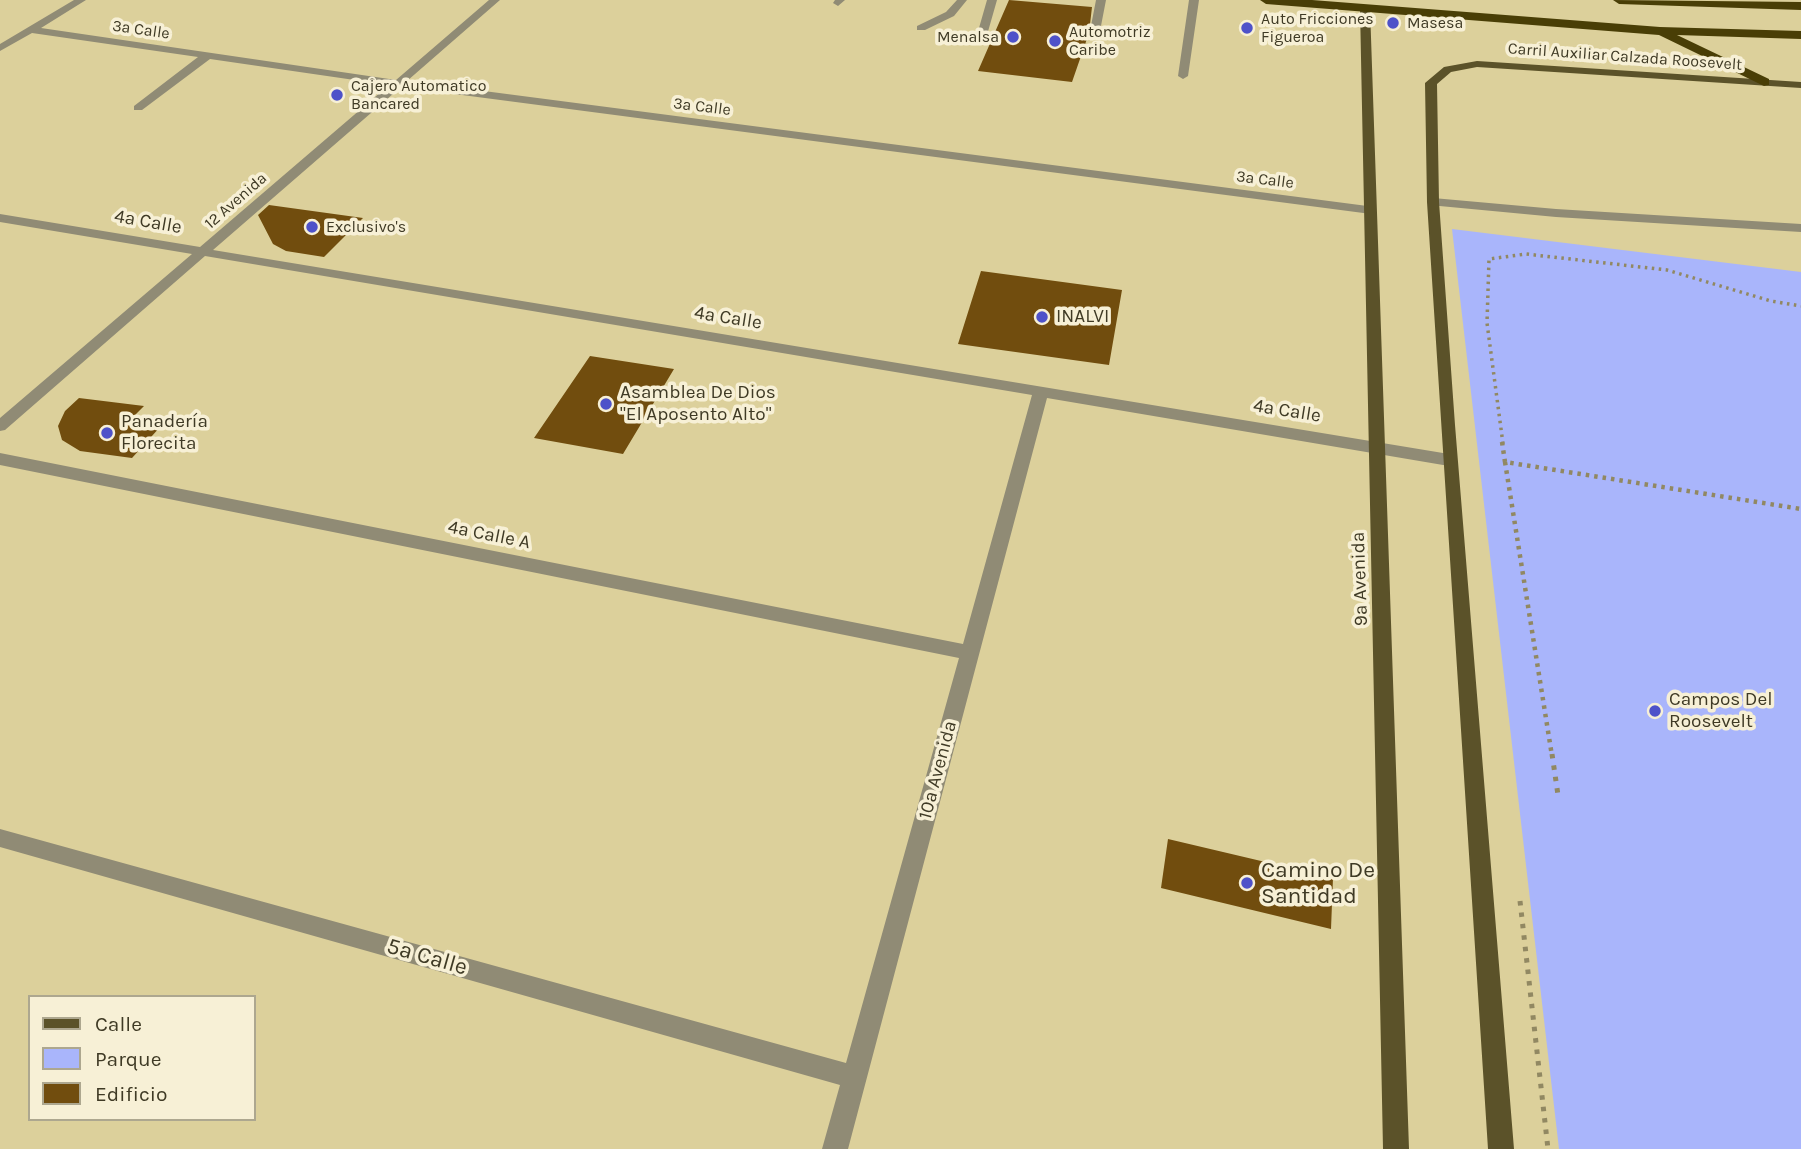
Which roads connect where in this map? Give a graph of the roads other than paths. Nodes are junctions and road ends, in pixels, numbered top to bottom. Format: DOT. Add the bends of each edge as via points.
graph roads {
  1 [pos="80,0"];
  2 [pos="495,0"];
  3 [pos="962,0"];
  4 [pos="992,0"];
  5 [pos="1101,0"];
  6 [pos="1194,0"];
  7 [pos="1266,0"];
  8 [pos="1619,0"];
  9 [pos="1708,0"];
  10 [pos="1721,4"];
  11 [pos="1801,6"];
  12 [pos="1365,8"];
  13 [pos="921,27"];
  14 [pos="31,30"];
  15 [pos="1095,31"];
  16 [pos="1660,31"];
  17 [pos="982,35"];
  18 [pos="1801,35"];
  19 [pos="0,48"];
  20 [pos="206,55"];
  21 [pos="1183,76"];
  22 [pos="1764,82"];
  23 [pos="396,83"];
  24 [pos="1801,85"];
  25 [pos="138,108"];
  26 [pos="1433,202"];
  27 [pos="1371,209"];
  28 [pos="0,218"];
  29 [pos="1801,228"];
  30 [pos="203,253"];
  31 [pos="1041,391"];
  32 [pos="0,426"];
  33 [pos="1377,448"];
  34 [pos="0,459"];
  35 [pos="1449,460"];
  36 [pos="970,653"];
  37 [pos="0,838"];
  38 [pos="854,1077"];
  39 [pos="835,1149"];
  40 [pos="1395,1149"];
  41 [pos="1501,1149"];
  1 -- 14 [label="street"];
  2 -- 23 [label="street, 12 Avenida"];
  3 -- 13 [label="street" via="950,14"];
  4 -- 17 [label="street"];
  5 -- 15 [label="street"];
  6 -- 21 [label="street"];
  7 -- 12 [label="highway"];
  8 -- 10 [label="highway"];
  9 -- 10 [label="street"];
  10 -- 11 [label="highway"];
  12 -- 16 [label="highway"];
  12 -- 27 [label="main road, 9a Avenida"];
  14 -- 19 [label="street"];
  14 -- 20 [label="street, 3a Calle"];
  16 -- 18 [label="highway"];
  16 -- 22 [label="highway"];
  20 -- 23 [label="street, 3a Calle"];
  20 -- 25 [label="street"];
  22 -- 24 [label="main road, Carril Auxiliar Calzada Roosevelt"];
  22 -- 26 [label="main road, Carril Auxiliar Calzada Roosevelt" via="1484,64 1448,69 1431,83"];
  23 -- 27 [label="street, 3a Calle"];
  23 -- 30 [label="street, 12 Avenida"];
  26 -- 29 [label="street"];
  26 -- 35 [label="main road"];
  27 -- 33 [label="main road, 9a Avenida"];
  28 -- 30 [label="street, 4a Calle"];
  30 -- 31 [label="street, 4a Calle"];
  30 -- 32 [label="street, 12 Avenida"];
  31 -- 33 [label="street, 4a Calle"];
  31 -- 36 [label="street, 10a Avenida"];
  33 -- 35 [label="street, 4a Calle"];
  33 -- 40 [label="main road, 9a Avenida"];
  34 -- 36 [label="street, 4a Calle A"];
  35 -- 41 [label="main road"];
  36 -- 38 [label="street, 10a Avenida"];
  37 -- 38 [label="street, 5a Calle"];
  38 -- 39 [label="street, 10a Avenida"];
}
